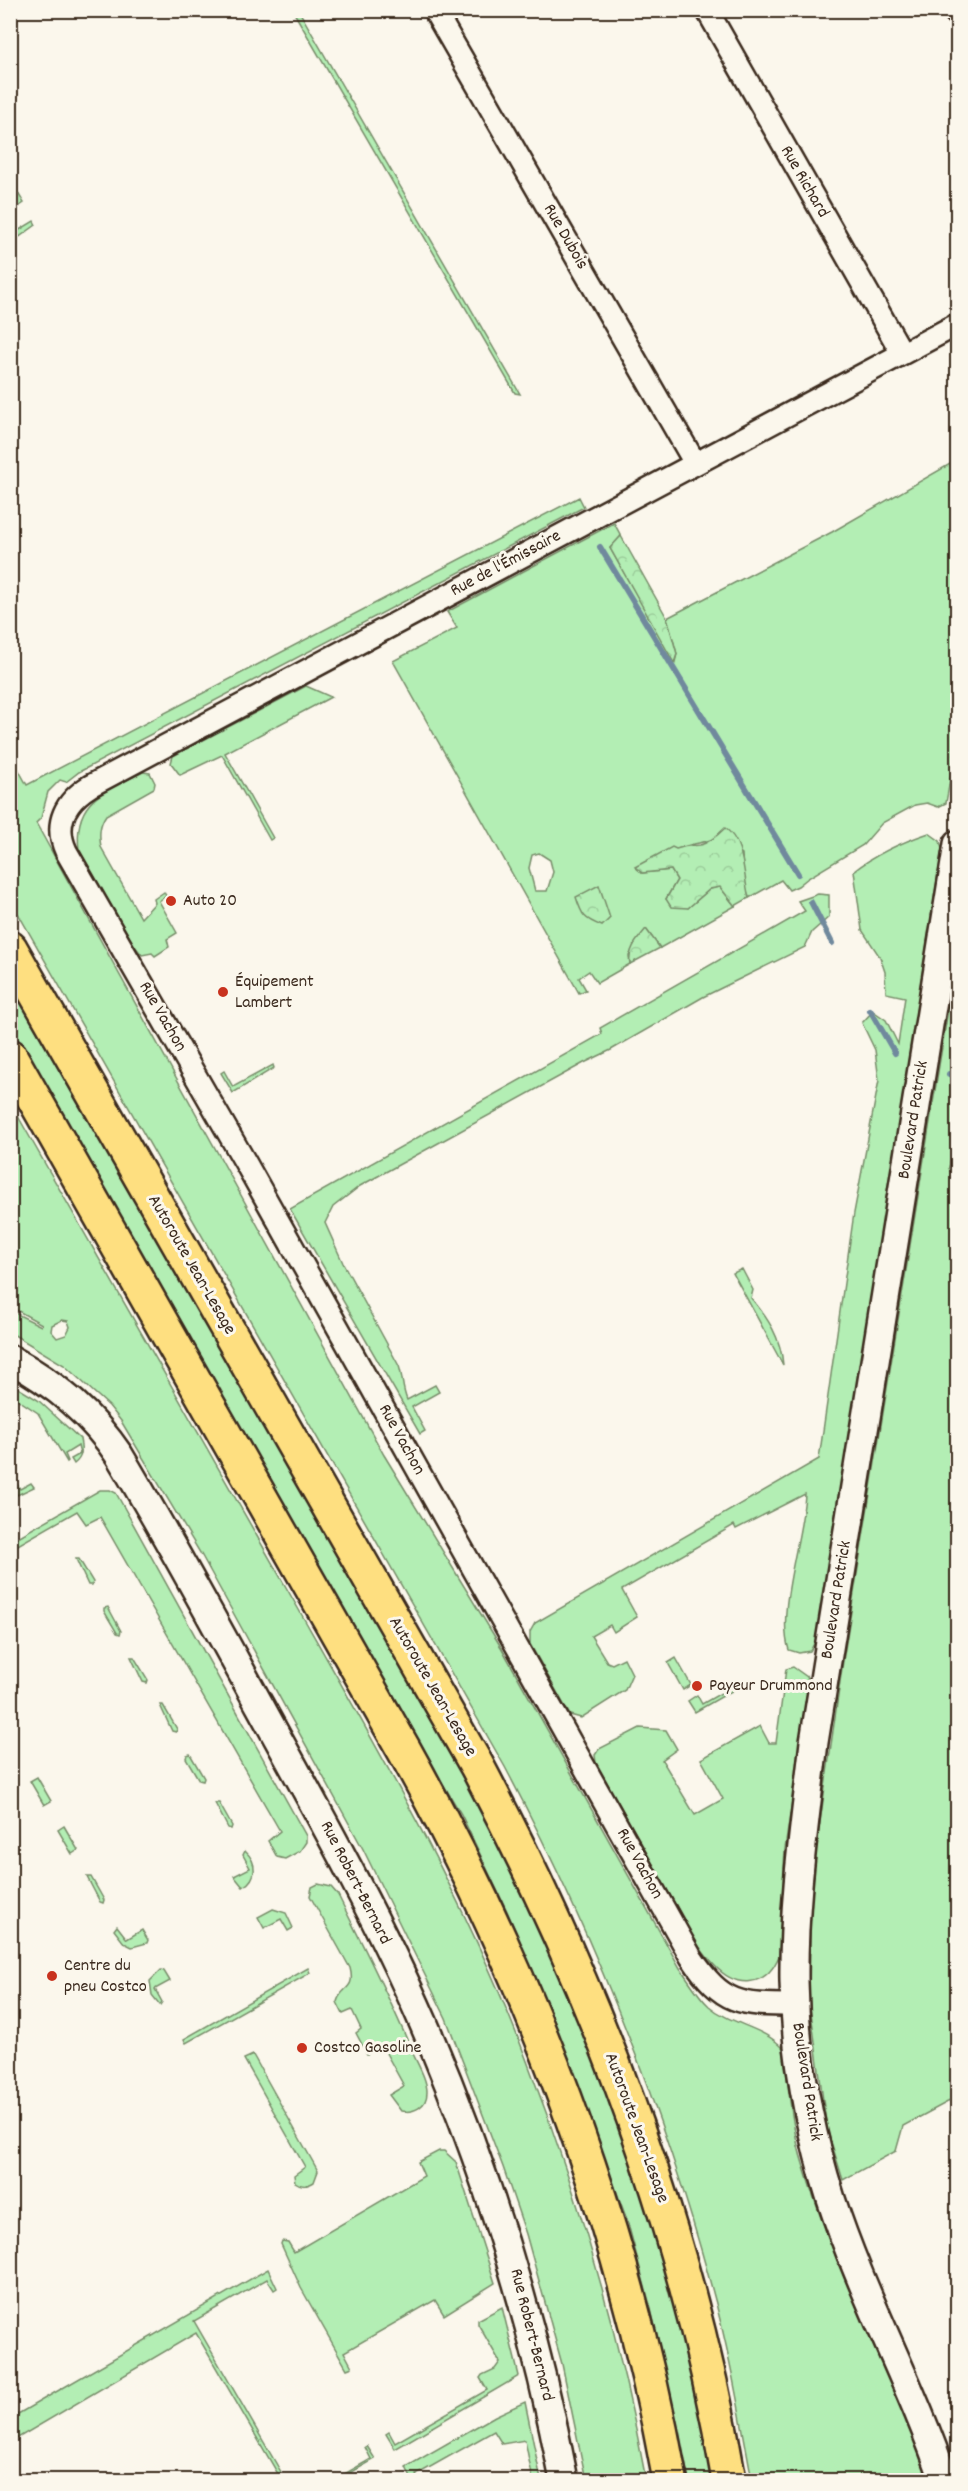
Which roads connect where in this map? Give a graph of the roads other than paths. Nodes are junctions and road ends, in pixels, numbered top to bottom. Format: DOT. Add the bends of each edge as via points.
graph roads {
  1 [pos="434,10"];
  2 [pos="707,10"];
  3 [pos="954,10"];
  4 [pos="957,16"];
  5 [pos="957,324"];
  6 [pos="902,353"];
  7 [pos="695,463"];
  8 [pos="63,814"];
  9 [pos="957,844"];
  10 [pos="10,948"];
  11 [pos="10,1056"];
  12 [pos="10,1359"];
  13 [pos="795,2005"];
  14 [pos="564,2481"];
  15 [pos="670,2481"];
  16 [pos="729,2481"];
  17 [pos="944,2481"];
  1 -- 7 [label="street, Rue Dubois"];
  2 -- 6 [label="street, Rue Richard"];
  3 -- 4 [label="street"];
  5 -- 6 [label="street, Rue de l'Émissaire"];
  6 -- 7 [label="street, Rue de l'Émissaire"];
  7 -- 8 [label="street, Rue de l'Émissaire" via="90,786 74,798"];
  8 -- 13 [label="street, Rue Vachon" via="61,834 66,850 691,1956 715,1987 738,2002"];
  9 -- 13 [label="street, Boulevard Patrick" via="814,1742 797,1894"];
  10 -- 16 [label="highway, Autoroute Jean-Lesage" via="465,1744 546,1901 618,2076 670,2226 708,2371"];
  11 -- 15 [label="highway" via="404,1750 491,1917 546,2047 609,2226 639,2331"];
  12 -- 14 [label="street, Rue Robert-Bernard" via="65,1394 92,1420 118,1455 276,1736 386,1943 453,2095 505,2238 544,2384"];
  13 -- 17 [label="street, Boulevard Patrick" via="807,2101 831,2199"];
}
